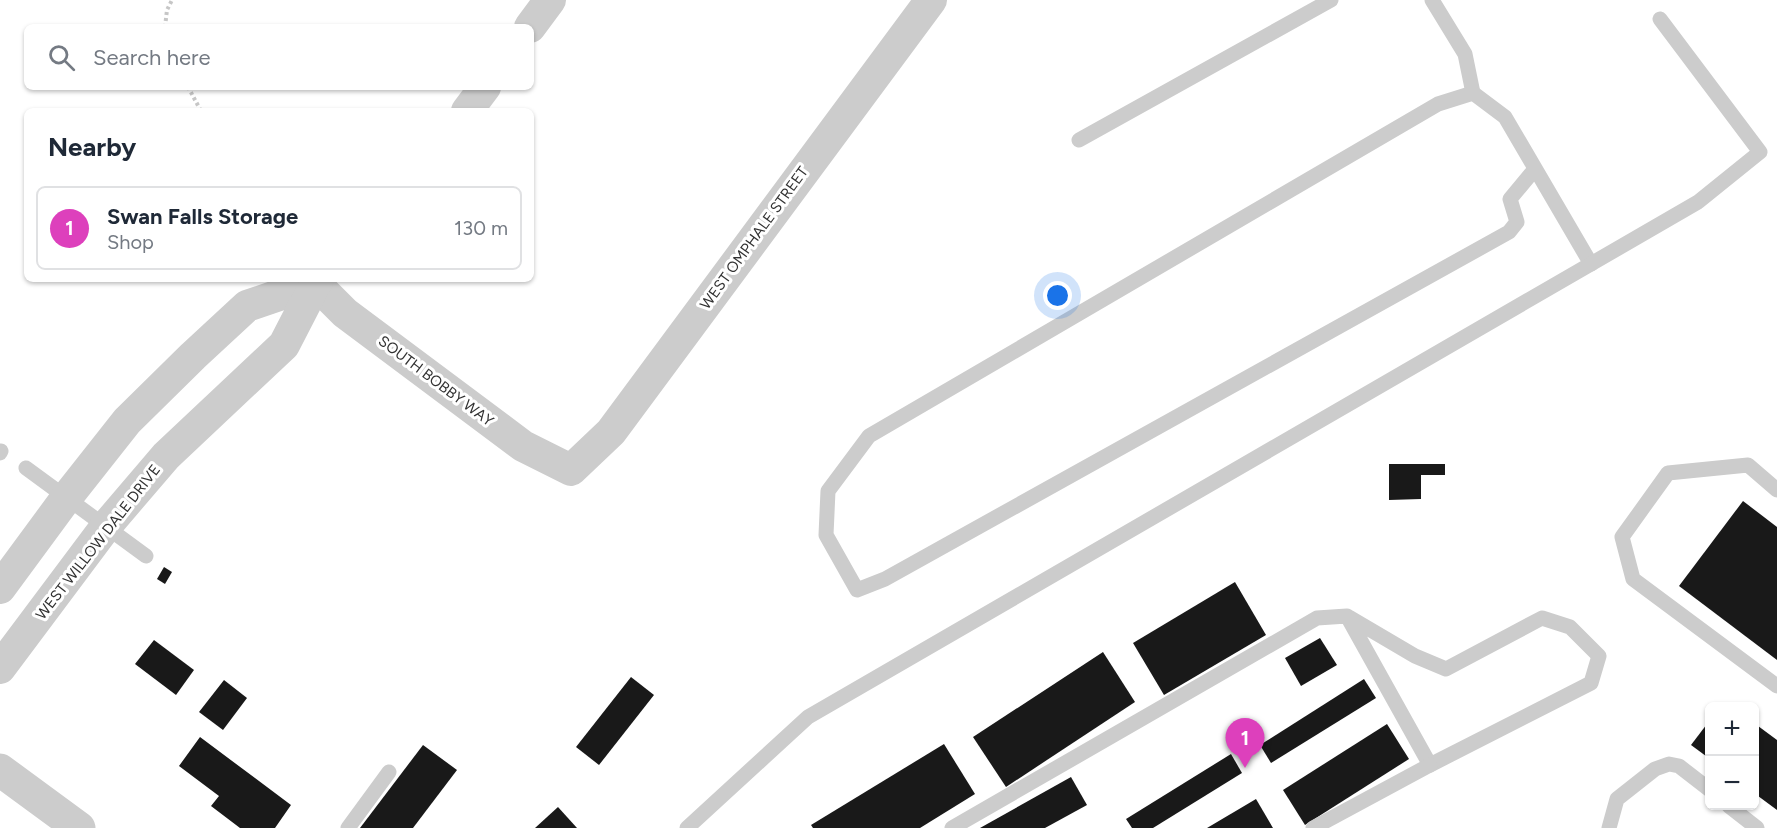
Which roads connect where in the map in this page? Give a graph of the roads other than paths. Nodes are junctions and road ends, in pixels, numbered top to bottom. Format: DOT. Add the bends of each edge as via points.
graph roads {
  1 [pos="550,0"];
  2 [pos="931,0"];
  3 [pos="1331,0"];
  4 [pos="1432,0"];
  5 [pos="1660,19"];
  6 [pos="532,24"];
  7 [pos="483,90"];
  8 [pos="1473,93"];
  9 [pos="469,108"];
  10 [pos="1078,140"];
  11 [pos="1535,169"];
  12 [pos="1591,264"];
  13 [pos="310,282"];
  14 [pos="314,282"];
  15 [pos="317,282"];
  16 [pos="26,468"];
  17 [pos="571,470"];
  18 [pos="1777,490"];
  19 [pos="67,496"];
  20 [pos="107,525"];
  21 [pos="146,556"];
  22 [pos="0,588"];
  23 [pos="1347,616"];
  24 [pos="0,668"];
  25 [pos="1777,686"];
  26 [pos="1430,765"];
  27 [pos="0,770"];
  28 [pos="389,772"];
  29 [pos="1705,786"];
  30 [pos="1734,810"];
  31 [pos="79,828"];
  32 [pos="348,828"];
  33 [pos="687,828"];
  34 [pos="952,828"];
  35 [pos="1313,828"];
  36 [pos="1609,828"];
  37 [pos="1758,828"];
  1 -- 6 [label="street"];
  2 -- 17 [label="street, WEST OMPHALE STREET" via="611,432"];
  3 -- 10 [label="lane"];
  4 -- 8 [label="lane" via="1465,54"];
  5 -- 12 [label="lane" via="1760,152 1698,202"];
  7 -- 9 [label="street"];
  8 -- 11 [label="lane" via="1505,117"];
  8 -- 11 [label="lane" via="1438,104 869,436 828,491 826,535 857,590 885,579 1509,232 1517,222 1510,199"];
  11 -- 12 [label="lane"];
  12 -- 33 [label="lane" via="808,717"];
  13 -- 19 [label="street" via="247,306 127,421"];
  14 -- 20 [label="street, WEST WILLOW DALE DRIVE" via="284,345 166,456"];
  15 -- 17 [label="street, SOUTH BOBBY WAY" via="345,313 523,446"];
  16 -- 19 [label="lane"];
  18 -- 25 [label="lane" via="1748,465 1668,473 1622,537 1633,579"];
  19 -- 20 [label="lane"];
  19 -- 22 [label="street"];
  20 -- 21 [label="lane"];
  20 -- 24 [label="street, WEST WILLOW DALE DRIVE"];
  23 -- 26 [label="lane"];
  23 -- 26 [label="lane" via="1415,656 1446,669 1542,618 1570,627 1599,656 1591,683"];
  23 -- 34 [label="lane" via="1317,618"];
  26 -- 35 [label="lane"];
  27 -- 31 [label="street"];
  28 -- 32 [label="lane"];
  29 -- 36 [label="lane" via="1679,766 1668,764 1655,769 1617,799"];
  30 -- 37 [label="lane"];
}
